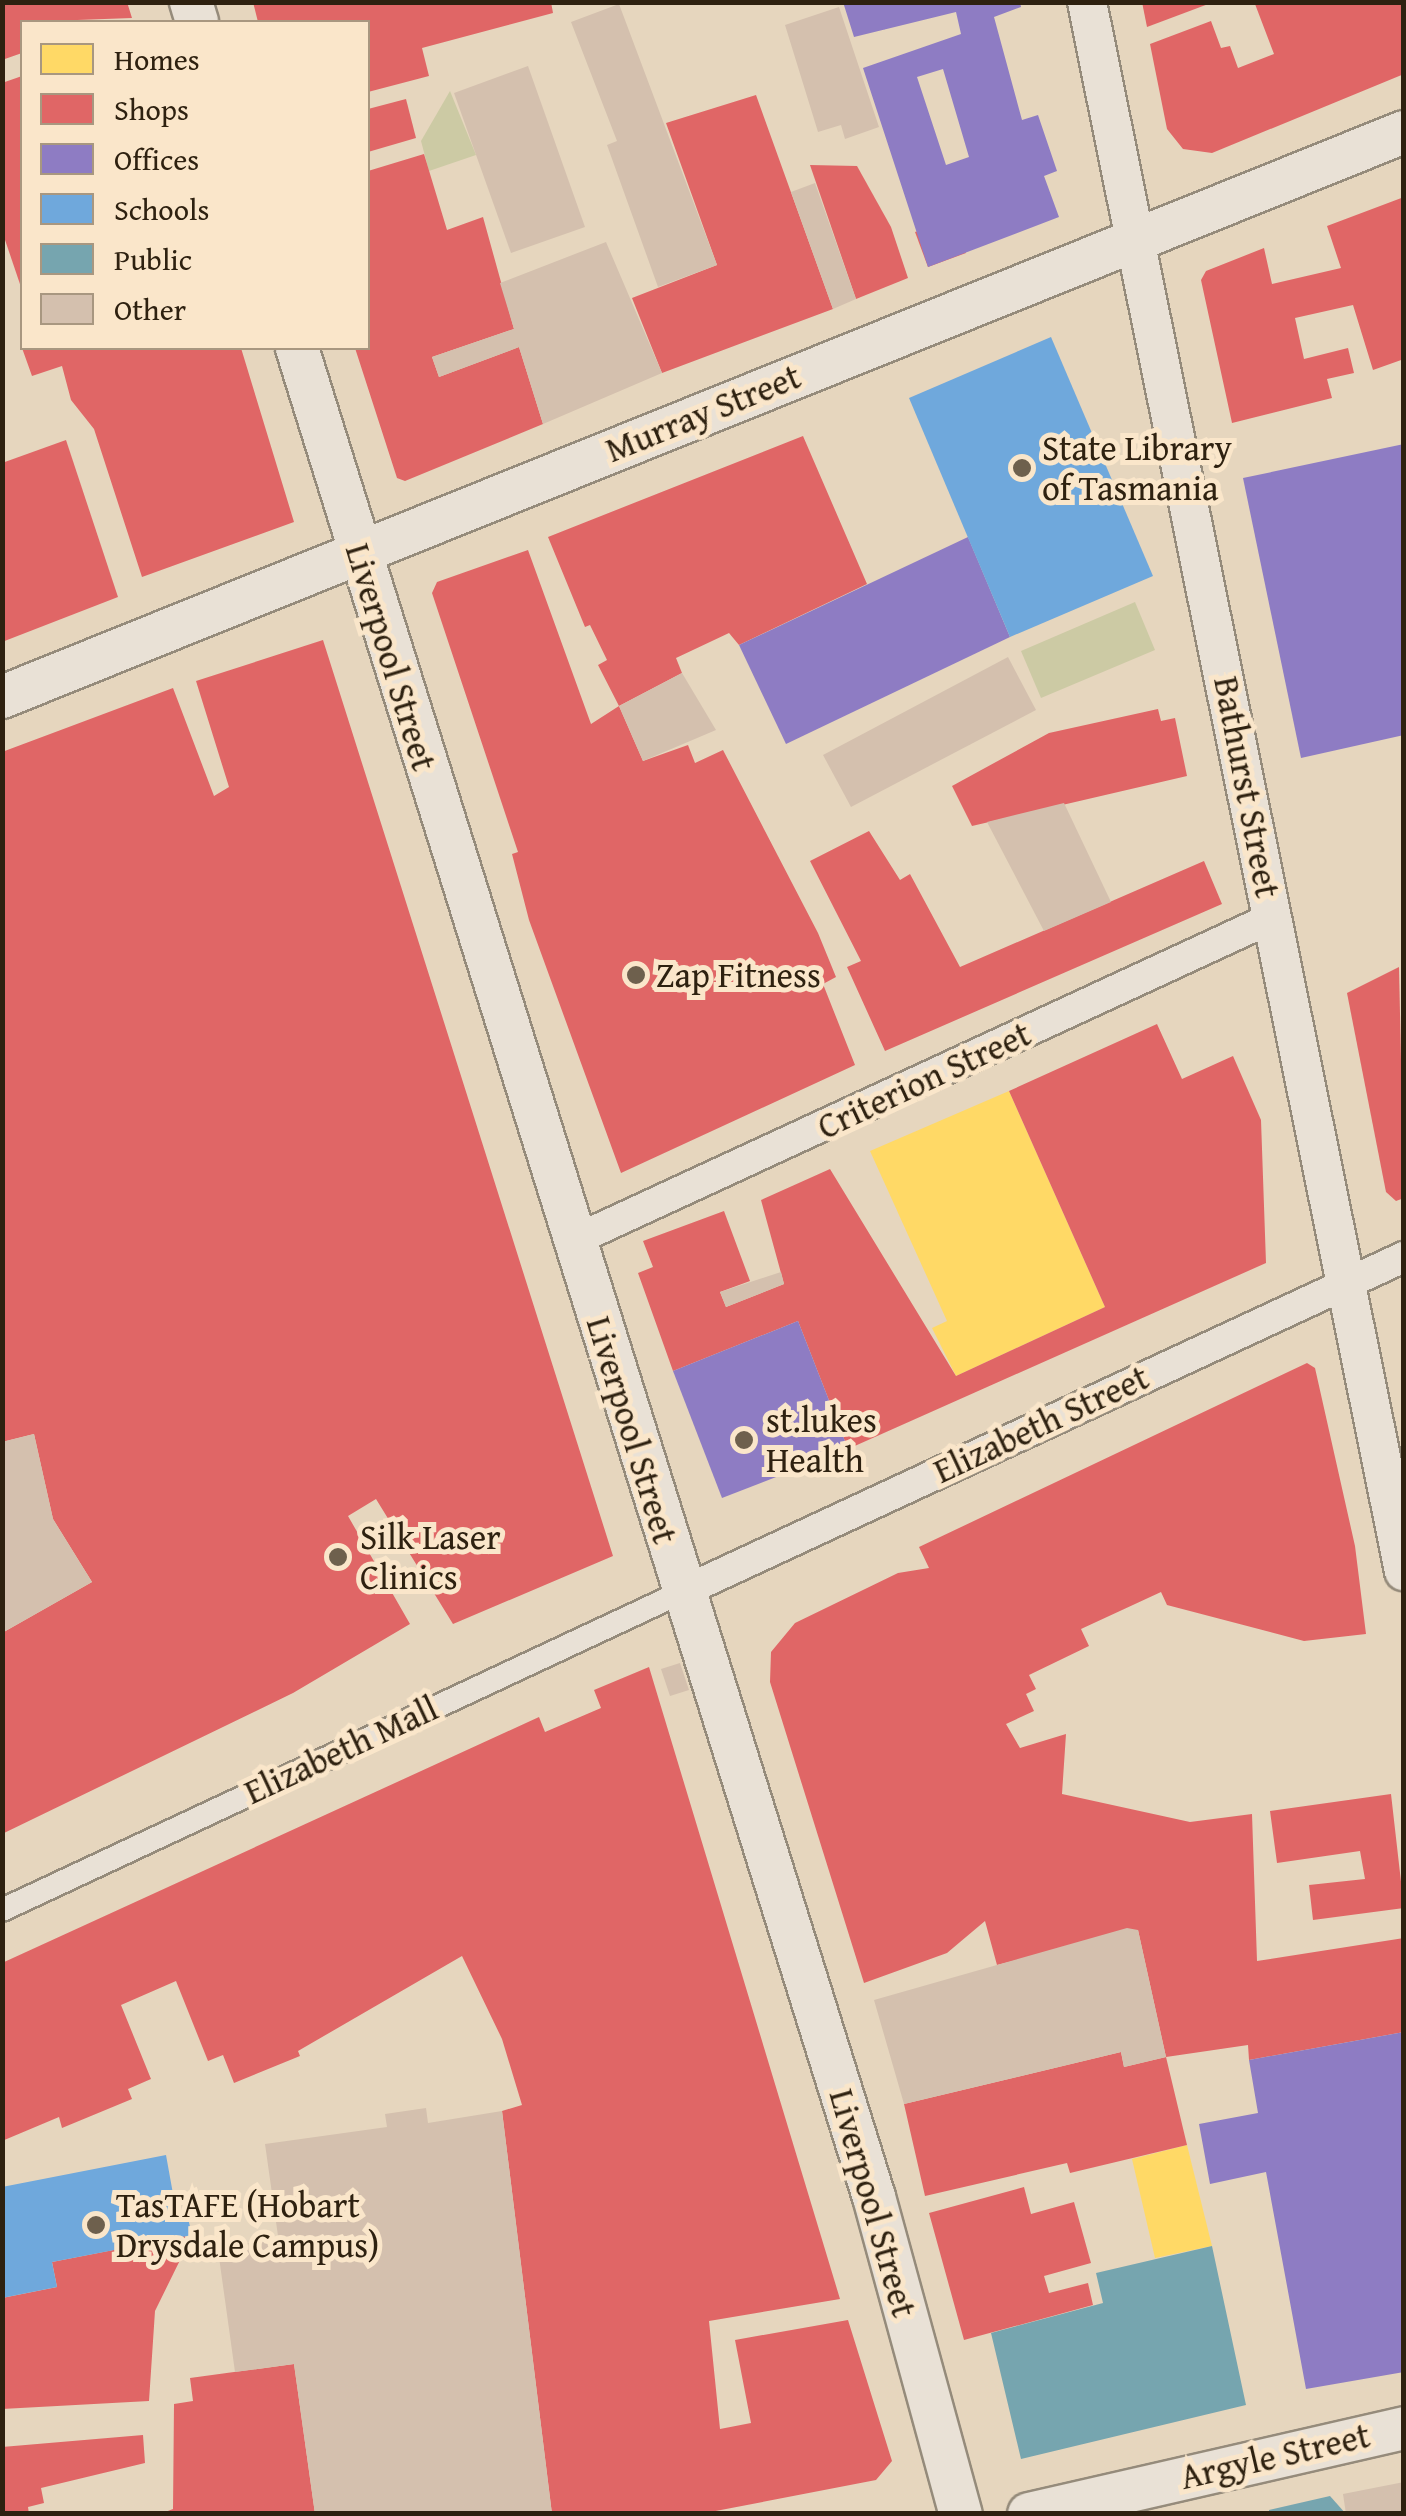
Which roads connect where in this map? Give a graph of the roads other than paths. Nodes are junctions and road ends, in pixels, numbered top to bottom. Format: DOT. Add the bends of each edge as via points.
graph roads {
  1 [pos="1087,2"];
  2 [pos="1404,132"];
  3 [pos="1134,239"];
  4 [pos="297,350"];
  5 [pos="359,554"];
  6 [pos="2,697"];
  7 [pos="1272,918"];
  8 [pos="575,1240"];
  9 [pos="1404,1257"];
  10 [pos="1350,1282"];
  11 [pos="1404,1571"];
  12 [pos="680,1592"];
  13 [pos="2,1910"];
  14 [pos="1404,2428"];
  15 [pos="961,2514"];
  16 [pos="1029,2514"];
  1 -- 3 [label="street, Bathurst Street"];
  2 -- 3 [label="main road, Murray Street"];
  3 -- 5 [label="main road, Murray Street"];
  3 -- 7 [label="street, Bathurst Street"];
  4 -- 5 [label="main road, Liverpool Street"];
  5 -- 6 [label="main road, Murray Street"];
  5 -- 8 [label="main road, Liverpool Street"];
  7 -- 8 [label="street, Criterion Street"];
  7 -- 10 [label="street, Bathurst Street"];
  8 -- 12 [label="main road, Liverpool Street"];
  9 -- 10 [label="street, Elizabeth Street"];
  10 -- 11 [label="street, Bathurst Street"];
  10 -- 12 [label="street, Elizabeth Street"];
  12 -- 13 [label="street, Elizabeth Mall"];
  12 -- 15 [label="main road, Liverpool Street" via="874,2197"];
  14 -- 16 [label="main road, Argyle Street"];
}
